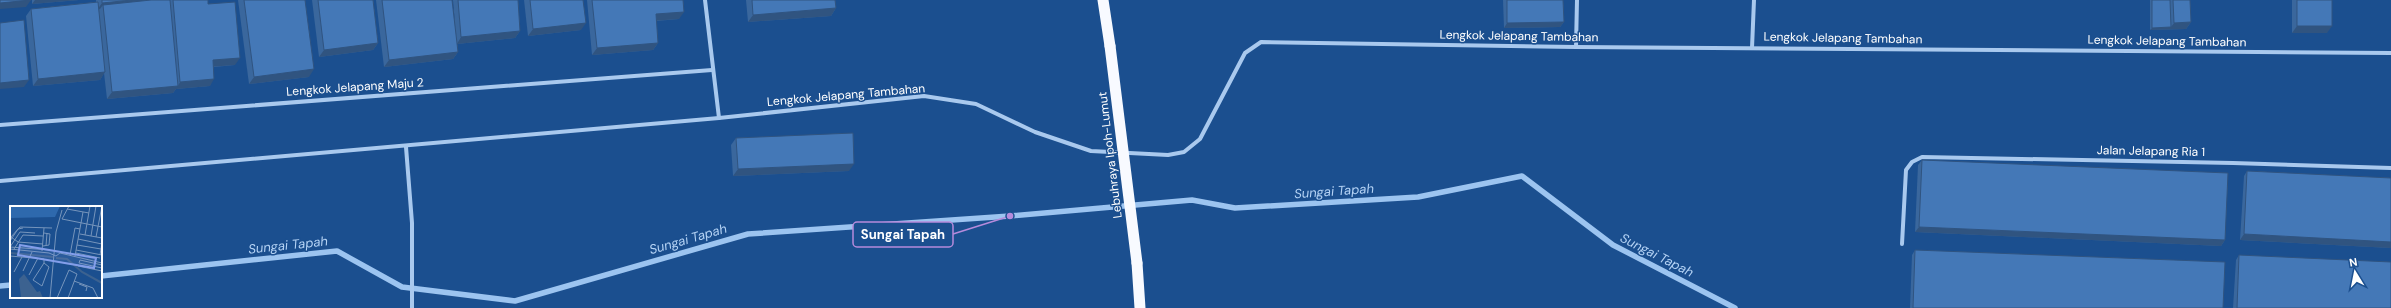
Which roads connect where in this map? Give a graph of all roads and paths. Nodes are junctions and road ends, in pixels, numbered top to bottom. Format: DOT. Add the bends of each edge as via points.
graph roads {
  1 [pos="704,0"];
  2 [pos="1103,0"];
  3 [pos="1576,0"];
  4 [pos="1754,0"];
  5 [pos="1576,47"];
  6 [pos="1752,48"];
  7 [pos="2391,54"];
  8 [pos="712,70"];
  9 [pos="719,118"];
  10 [pos="0,125"];
  11 [pos="406,147"];
  12 [pos="2391,168"];
  13 [pos="0,181"];
  14 [pos="1902,244"];
  15 [pos="412,308"];
  16 [pos="1140,308"];
  1 -- 8 [label="street"];
  2 -- 16 [label="highway, Lebuhraya Ipoh-Lumut, bridge"];
  3 -- 5 [label="street"];
  4 -- 6 [label="street"];
  5 -- 6 [label="street, Lengkok Jelapang Tambahan"];
  5 -- 9 [label="street, Lengkok Jelapang Tambahan" via="1261,42 1245,53 1200,139 1184,152 1168,155 1090,151 1035,132 976,104 924,96"];
  6 -- 7 [label="street, Lengkok Jelapang Tambahan"];
  8 -- 9 [label="street"];
  8 -- 10 [label="street, Lengkok Jelapang Maju 2"];
  9 -- 11 [label="street, Lengkok Jelapang Tambahan"];
  11 -- 13 [label="street, Lengkok Jelapang Tambahan"];
  11 -- 15 [label="street" via="412,223"];
  12 -- 14 [label="street, Jalan Jelapang Ria 1" via="2233,162 1922,157 1912,162 1906,170"];
}
